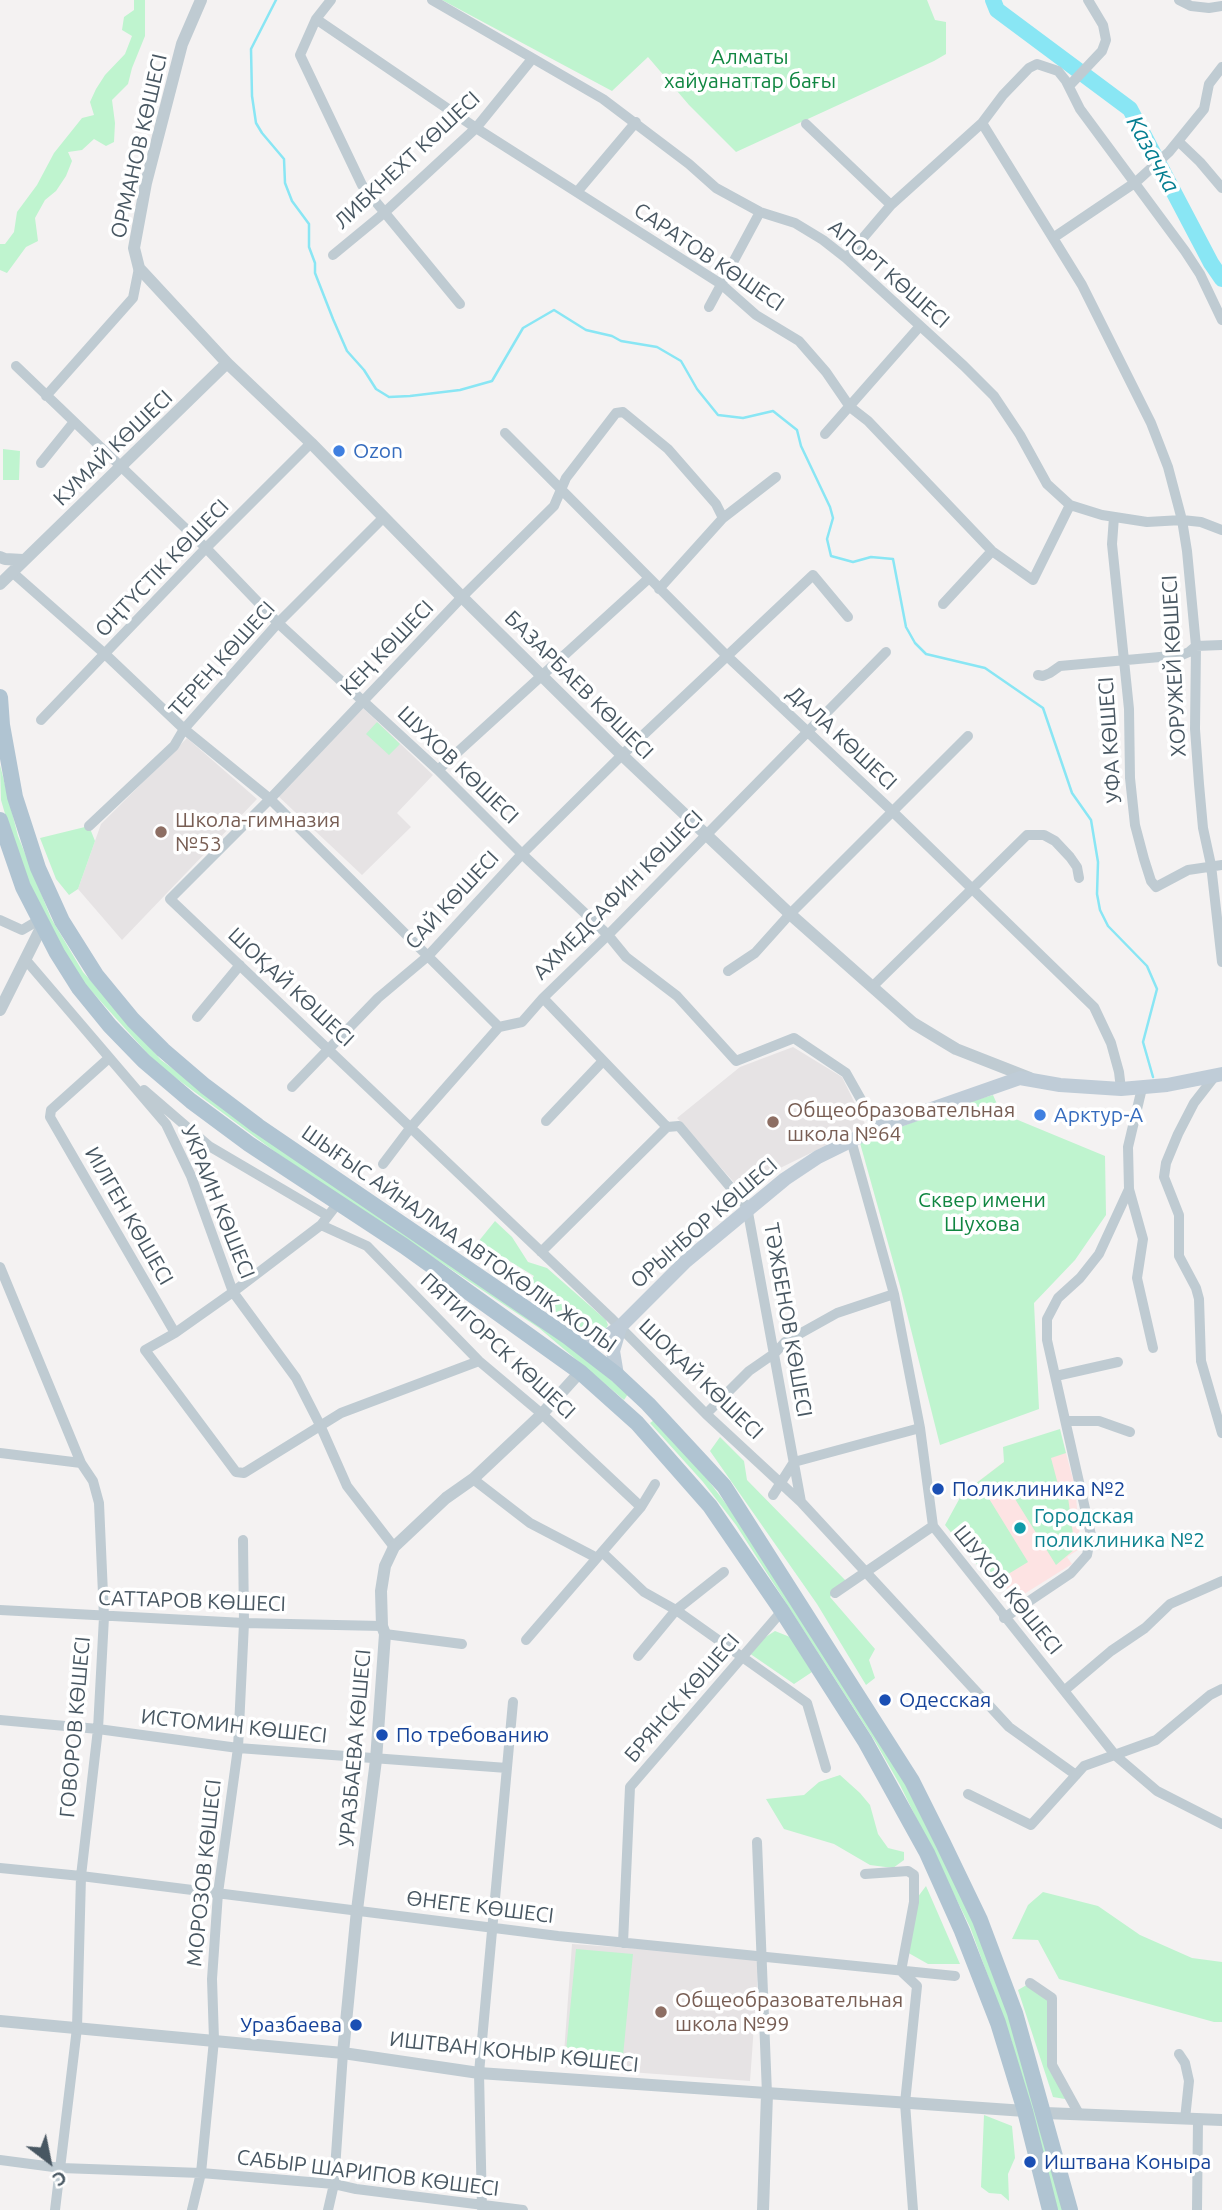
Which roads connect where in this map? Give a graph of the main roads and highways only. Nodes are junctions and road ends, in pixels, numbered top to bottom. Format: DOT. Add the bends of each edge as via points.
graph roads {
  1 [pos="0,697"];
  2 [pos="0,820"];
  3 [pos="1219,1075"];
  4 [pos="620,1327"];
  5 [pos="568,1337"];
  6 [pos="617,1375"];
  7 [pos="1050,2210"];
  8 [pos="1070,2210"];
  1 -- 5 [label="main road, ШЫҒЫС АЙНАЛМА АВТОКӨЛІК ЖОЛЫ" via="15,797 38,867 62,921 96,975 133,1020 205,1086 258,1126"];
  2 -- 7 [label="main road, ШЫҒЫС АЙНАЛМА АВТОКӨЛІК ЖОЛЫ" via="23,887 79,988 144,1061 333,1210 501,1314 580,1371 637,1423 710,1506 865,1741 927,1853 981,1976 1025,2111"];
  3 -- 4 [label="main road, ОРЫНБОР КӨШЕСІ" via="1121,1089 1020,1078 877,1128 798,1168 686,1261"];
  4 -- 5 [label="main road" via="604,1338"];
  4 -- 6 [label="main road" via="613,1351"];
  5 -- 6 [label="main road, ШЫҒЫС АЙНАЛМА АВТОКӨЛІК ЖОЛЫ"];
  6 -- 8 [label="main road, ШЫҒЫС АЙНАЛМА АВТОКӨЛІК ЖОЛЫ" via="724,1486 912,1781 980,1920 1016,2013"];
}
